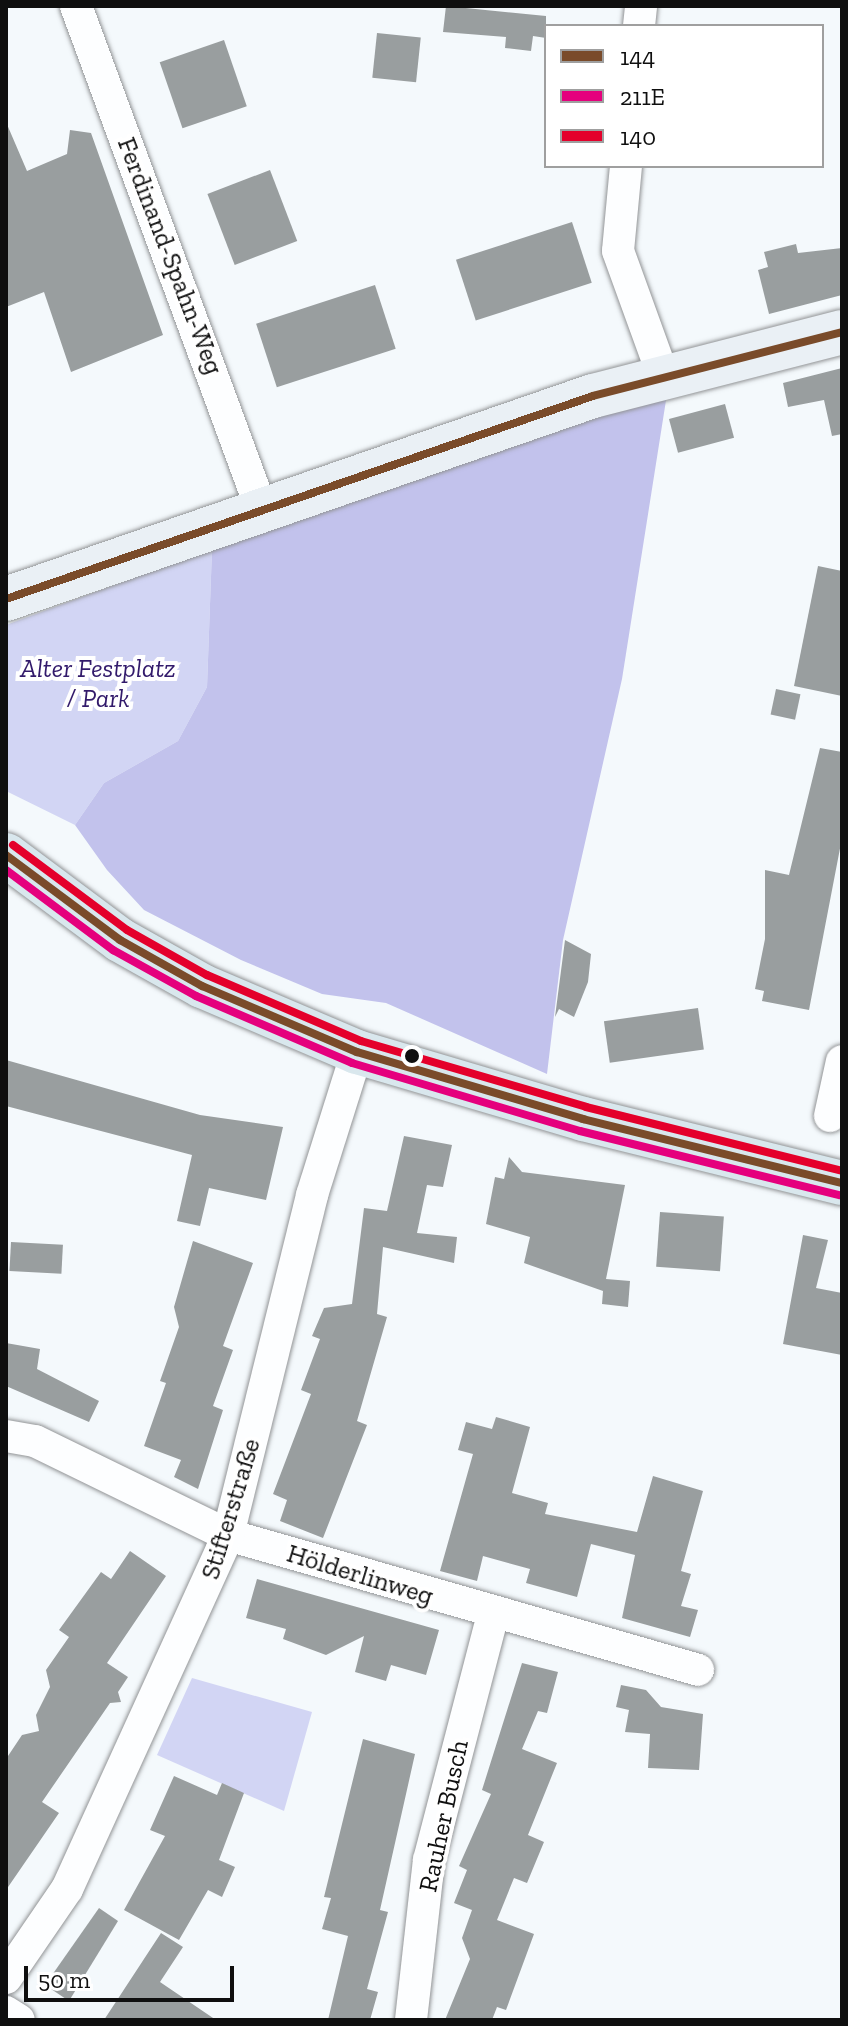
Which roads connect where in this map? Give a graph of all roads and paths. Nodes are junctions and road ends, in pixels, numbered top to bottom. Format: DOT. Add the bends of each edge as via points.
graph roads {
  1 [pos="76,6"];
  2 [pos="626,168"];
  3 [pos="842,332"];
  4 [pos="663,375"];
  5 [pos="261,508"];
  6 [pos="6,599"];
  7 [pos="6,855"];
  8 [pos="357,1052"];
  9 [pos="842,1061"];
  10 [pos="830,1116"];
  11 [pos="842,1183"];
  12 [pos="21,1439"];
  13 [pos="228,1535"];
  14 [pos="493,1615"];
  15 [pos="698,1670"];
  16 [pos="6,1978"];
  17 [pos="6,2012"];
  18 [pos="19,2020"];
  19 [pos="411,2020"];
  1 -- 5 [label="street, Ferdinand-Spahn-Weg"];
  2 -- 4 [label="street" via="618,251"];
  3 -- 4 [label="street"];
  4 -- 5 [label="street"];
  5 -- 6 [label="street"];
  7 -- 8 [label="main road" via="120,940 202,986"];
  8 -- 11 [label="main road" via="583,1119"];
  8 -- 13 [label="street, Stifterstraße" via="312,1195"];
  9 -- 10 [label="street"];
  12 -- 13 [label="street, Hölderlinweg"];
  13 -- 14 [label="street, Hölderlinweg"];
  13 -- 16 [label="street, Stifterstraße" via="67,1889"];
  14 -- 15 [label="street, Hölderlinweg"];
  14 -- 19 [label="street, Rauher Busch" via="429,1860"];
  17 -- 18 [label="street"];
}
